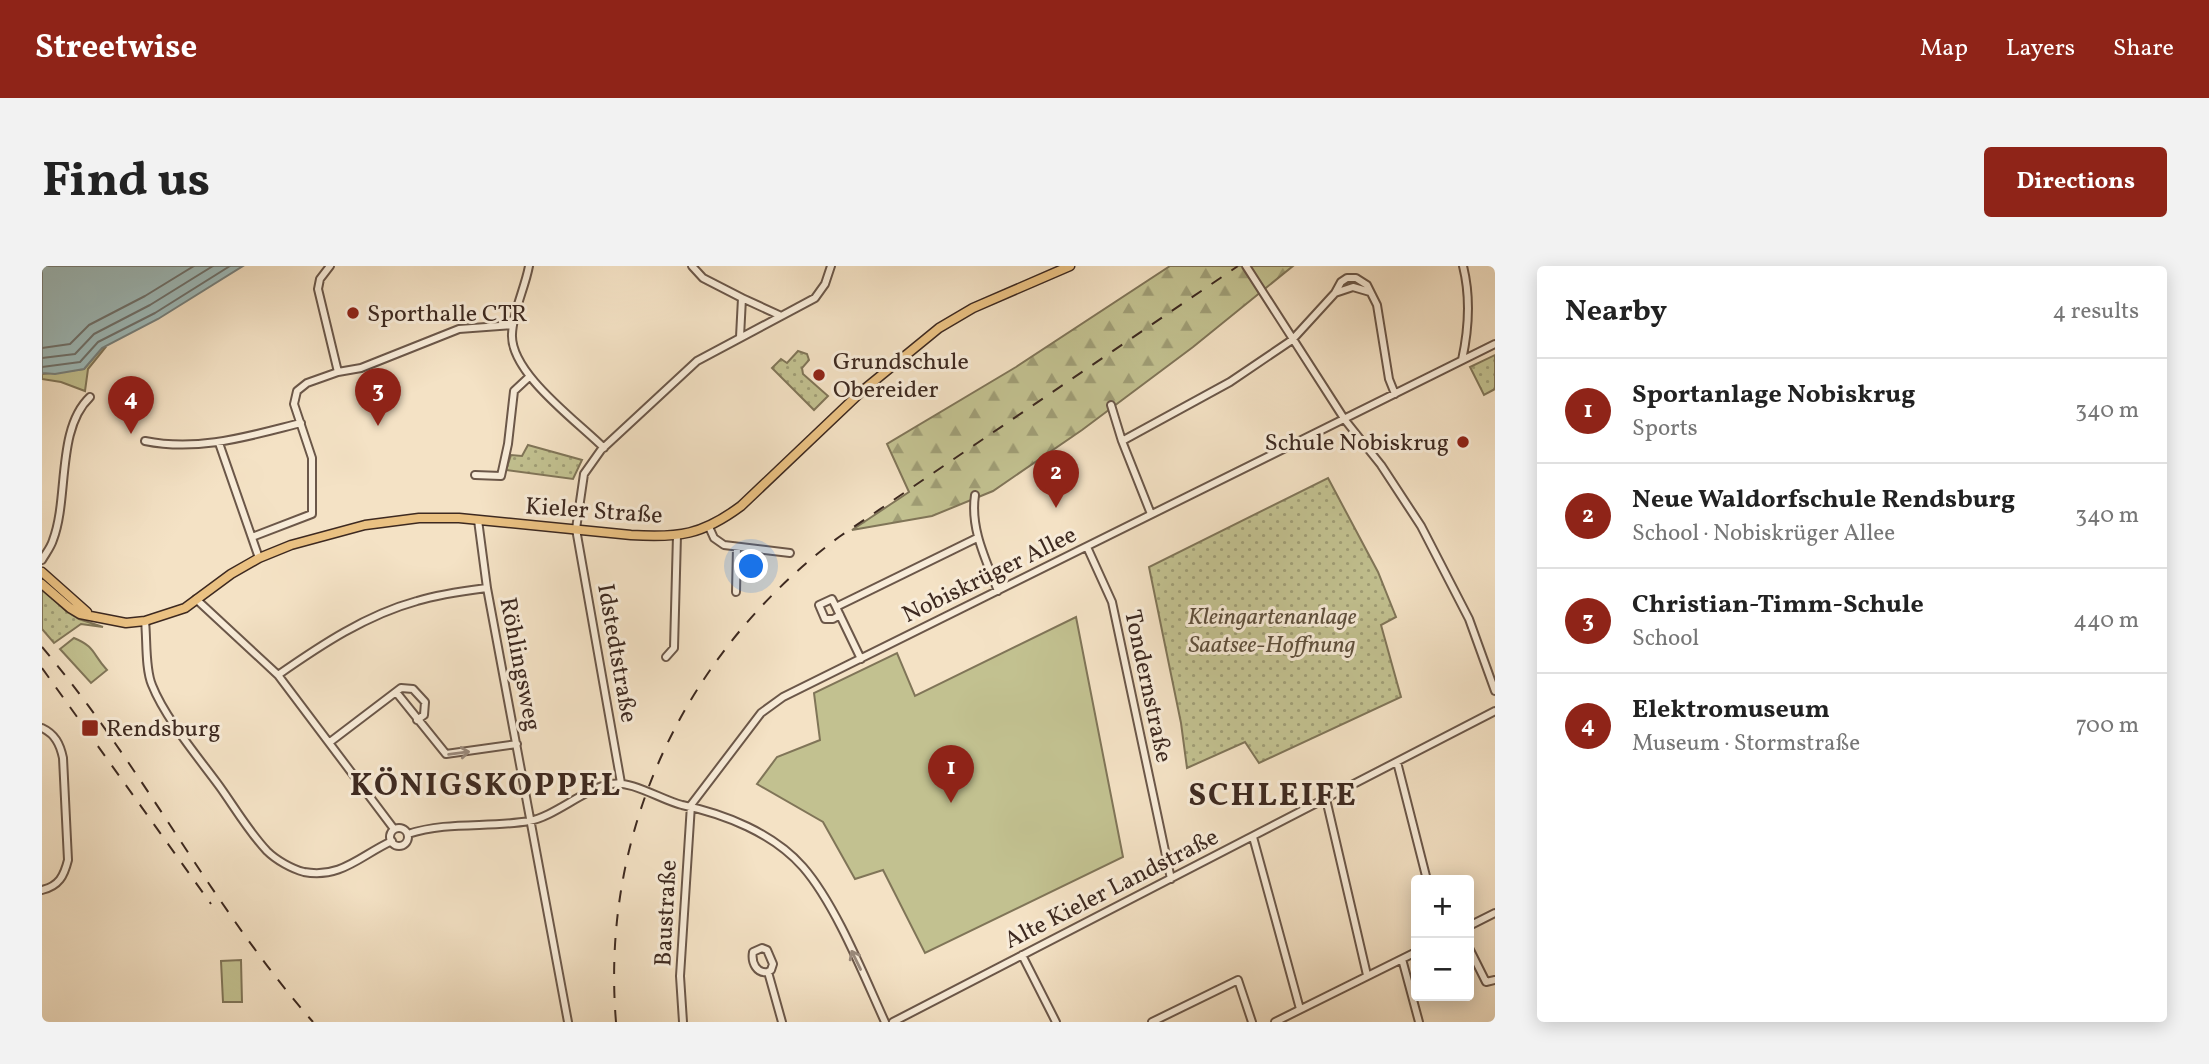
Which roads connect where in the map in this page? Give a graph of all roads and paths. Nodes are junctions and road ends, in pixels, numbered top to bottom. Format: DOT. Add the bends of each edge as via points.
graph roads {
  1 [pos="330,266"];
  2 [pos="529,266"];
  3 [pos="692,266"];
  4 [pos="831,266"];
  5 [pos="1070,266"];
  6 [pos="1246,266"];
  7 [pos="1464,266"];
  8 [pos="742,298"];
  9 [pos="779,315"];
  10 [pos="513,325"];
  11 [pos="740,337"];
  12 [pos="1292,340"];
  13 [pos="1495,344"];
  14 [pos="1462,360"];
  15 [pos="338,372"];
  16 [pos="529,377"];
  17 [pos="1395,394"];
  18 [pos="90,397"];
  19 [pos="1111,405"];
  20 [pos="1345,420"];
  21 [pos="301,423"];
  22 [pos="145,441"];
  23 [pos="1122,441"];
  24 [pos="219,443"];
  25 [pos="604,448"];
  26 [pos="475,475"];
  27 [pos="975,495"];
  28 [pos="1151,514"];
  29 [pos="478,520"];
  30 [pos="709,527"];
  31 [pos="576,529"];
  32 [pos="677,535"];
  33 [pos="252,537"];
  34 [pos="977,538"];
  35 [pos="737,547"];
  36 [pos="1087,547"];
  37 [pos="790,553"];
  38 [pos="259,558"];
  39 [pos="42,559"];
  40 [pos="42,572"];
  41 [pos="42,584"];
  42 [pos="487,588"];
  43 [pos="998,591"];
  44 [pos="736,592"];
  45 [pos="196,599"];
  46 [pos="836,607"];
  47 [pos="840,615"];
  48 [pos="92,616"];
  49 [pos="145,621"];
  50 [pos="666,657"];
  51 [pos="861,659"];
  52 [pos="278,675"];
  53 [pos="1495,691"];
  54 [pos="396,692"];
  55 [pos="1495,711"];
  56 [pos="417,720"];
  57 [pos="42,728"];
  58 [pos="330,742"];
  59 [pos="517,744"];
  60 [pos="1397,762"];
  61 [pos="621,783"];
  62 [pos="1326,799"];
  63 [pos="691,805"];
  64 [pos="531,821"];
  65 [pos="394,830"];
  66 [pos="408,834"];
  67 [pos="1253,837"];
  68 [pos="392,841"];
  69 [pos="1426,875"];
  70 [pos="1171,878"];
  71 [pos="42,890"];
  72 [pos="1495,913"];
  73 [pos="1474,924"];
  74 [pos="1411,954"];
  75 [pos="1022,955"];
  76 [pos="1474,958"];
  77 [pos="1402,959"];
  78 [pos="768,972"];
  79 [pos="1367,975"];
  80 [pos="1495,980"];
  81 [pos="1300,1009"];
  82 [pos="568,1022"];
  83 [pos="683,1022"];
  84 [pos="782,1022"];
  85 [pos="885,1022"];
  86 [pos="893,1022"];
  87 [pos="1056,1022"];
  88 [pos="1152,1022"];
  89 [pos="1252,1022"];
  90 [pos="1275,1022"];
  91 [pos="1419,1022"];
  1 -- 15 [label="street" via="318,289"];
  2 -- 10 [label="street"];
  3 -- 8 [label="street" via="703,278"];
  4 -- 9 [label="street, Idstedtstraße" via="815,298"];
  5 -- 30 [label="main road, Kieler Straße" via="973,308 939,328 862,391 741,506"];
  6 -- 12 [label="street"];
  7 -- 14 [label="street" via="1469,309"];
  8 -- 9 [label="street"];
  8 -- 11 [label="street"];
  9 -- 11 [label="street, Idstedtstraße"];
  10 -- 15 [label="street" via="459,329 361,368"];
  10 -- 16 [label="street" via="516,355"];
  11 -- 25 [label="street, Idstedtstraße" via="698,361"];
  12 -- 17 [label="street" via="1335,293 1353,287 1370,292 1377,305"];
  12 -- 20 [label="street"];
  12 -- 23 [label="street" via="1230,382"];
  13 -- 14 [label="street, Nobiskrüger Allee"];
  14 -- 17 [label="street, Nobiskrüger Allee"];
  15 -- 21 [label="street" via="297,391 294,404"];
  16 -- 25 [label="street"];
  16 -- 26 [label="street" via="514,391 501,476"];
  17 -- 20 [label="street, Nobiskrüger Allee"];
  18 -- 39 [label="street" via="80,406 72,426 54,538"];
  19 -- 23 [label="street"];
  20 -- 28 [label="street, Nobiskrüger Allee"];
  20 -- 53 [label="street" via="1381,465 1433,545 1469,619"];
  21 -- 24 [label="street"];
  21 -- 33 [label="street" via="312,458 312,514"];
  22 -- 24 [label="street" via="184,446"];
  23 -- 28 [label="street"];
  24 -- 33 [label="street"];
  25 -- 31 [label="street, Idstedtstraße" via="584,474"];
  27 -- 34 [label="street"];
  28 -- 36 [label="street, Nobiskrüger Allee"];
  29 -- 31 [label="main road, Kieler Straße"];
  29 -- 38 [label="main road, Kieler Straße" via="439,517 365,525"];
  29 -- 42 [label="street, Röhlingsweg"];
  30 -- 32 [label="main road, Kieler Straße"];
  30 -- 35 [label="street" via="718,543"];
  31 -- 32 [label="main road, Kieler Straße"];
  31 -- 61 [label="street, Idstedtstraße"];
  32 -- 50 [label="street" via="674,648"];
  33 -- 38 [label="street"];
  34 -- 43 [label="street"];
  34 -- 46 [label="street"];
  35 -- 37 [label="street"];
  35 -- 44 [label="street"];
  36 -- 43 [label="street, Nobiskrüger Allee"];
  36 -- 70 [label="street, Tondernstraße" via="1112,602"];
  38 -- 45 [label="main road, Kieler Straße"];
  40 -- 48 [label="main road, Kieler Straße"];
  41 -- 48 [label="main road, Kieler Straße" via="70,608"];
  42 -- 52 [label="street" via="386,611 348,629"];
  42 -- 59 [label="street, Röhlingsweg"];
  43 -- 51 [label="street, Nobiskrüger Allee"];
  45 -- 49 [label="main road, Kieler Straße" via="185,608"];
  45 -- 52 [label="street"];
  46 -- 47 [label="street"];
  46 -- 47 [label="street" via="832,599 819,605 825,619"];
  47 -- 51 [label="street"];
  48 -- 49 [label="main road, Kieler Straße" via="124,623"];
  49 -- 68 [label="street" via="155,692 268,851 303,872 322,873 351,866"];
  51 -- 63 [label="street, Nobiskrüger Allee" via="761,713"];
  52 -- 58 [label="street"];
  54 -- 56 [label="street"];
  54 -- 56 [label="street" via="407,687 422,696 426,710"];
  54 -- 58 [label="street"];
  55 -- 60 [label="street, Alte Kieler Landstraße"];
  56 -- 59 [label="street, one-way" via="446,754"];
  57 -- 71 [label="street" via="51,733 63,758 68,860 60,881"];
  58 -- 65 [label="street"];
  59 -- 64 [label="street, Röhlingsweg"];
  60 -- 62 [label="street, Alte Kieler Landstraße"];
  60 -- 69 [label="street"];
  61 -- 63 [label="street"];
  61 -- 64 [label="street" via="599,787"];
  62 -- 67 [label="street, Alte Kieler Landstraße"];
  62 -- 79 [label="street"];
  63 -- 83 [label="street, Baustraße" via="680,976"];
  85 -- 63 [label="street, one-way" via="833,914 802,866 761,834"];
  64 -- 66 [label="street" via="435,827"];
  64 -- 82 [label="street, Röhlingsweg"];
  65 -- 66 [label="street" via="403,828"];
  65 -- 68 [label="street"];
  66 -- 68 [label="street" via="403,845"];
  67 -- 70 [label="street, Alte Kieler Landstraße"];
  67 -- 81 [label="street"];
  70 -- 75 [label="street, Alte Kieler Landstraße"];
  72 -- 73 [label="street"];
  74 -- 77 [label="street"];
  75 -- 86 [label="street, Alte Kieler Landstraße"];
  75 -- 87 [label="street"];
  76 -- 80 [label="street" via="1486,982"];
  77 -- 79 [label="street"];
  77 -- 91 [label="street"];
  78 -- 84 [label="street"];
  79 -- 81 [label="street"];
  81 -- 90 [label="street"];
  88 -- 89 [label="street" via="1238,980"];
}
